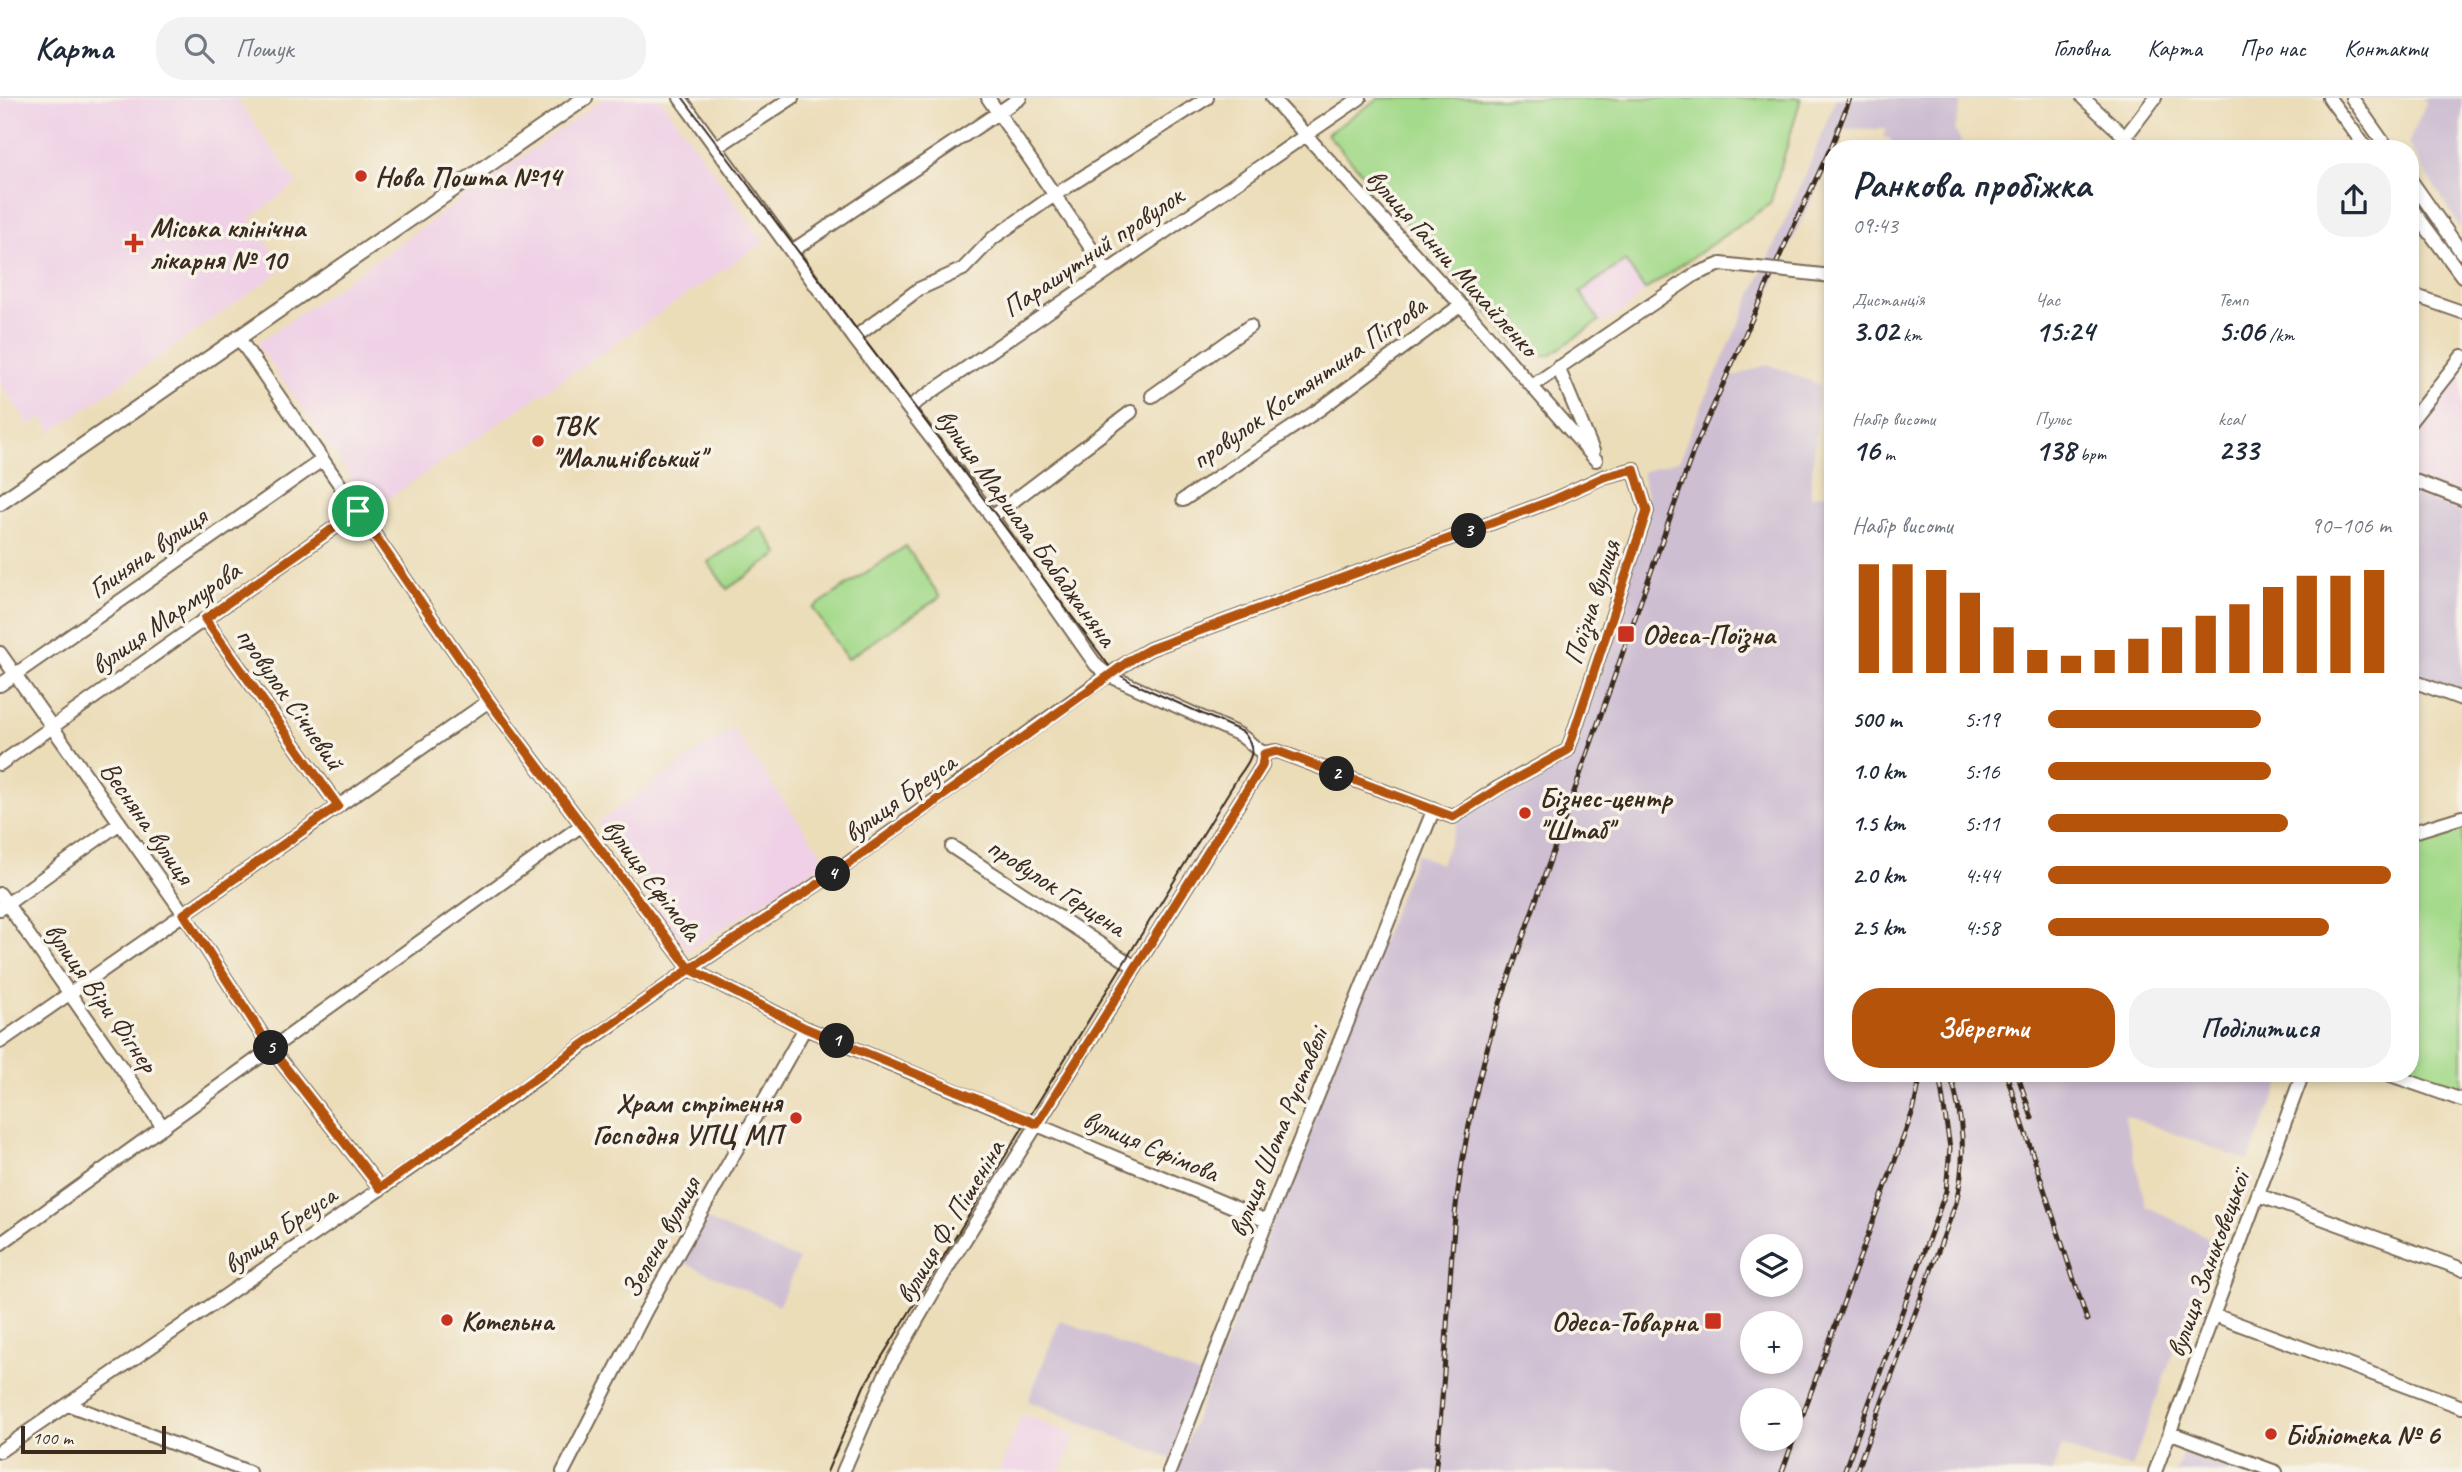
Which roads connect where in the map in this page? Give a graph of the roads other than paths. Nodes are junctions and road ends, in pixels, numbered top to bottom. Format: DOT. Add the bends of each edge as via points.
graph roads {
  1 [pos="586,98"];
  2 [pos="680,98"];
  3 [pos="792,98"];
  4 [pos="988,98"];
  5 [pos="1020,98"];
  6 [pos="1207,98"];
  7 [pos="1272,98"];
  8 [pos="1360,98"];
  9 [pos="2084,98"];
  10 [pos="2155,98"];
  11 [pos="2329,98"];
  12 [pos="2352,98"];
  13 [pos="998,113"];
  14 [pos="2126,136"];
  15 [pos="1306,137"];
  16 [pos="2123,140"];
  17 [pos="2130,140"];
  18 [pos="2360,140"];
  19 [pos="2382,140"];
  20 [pos="717,147"];
  21 [pos="2419,192"];
  22 [pos="1054,197"];
  23 [pos="2419,218"];
  24 [pos="792,251"];
  25 [pos="2462,253"];
  26 [pos="1106,270"];
  27 [pos="1824,275"];
  28 [pos="2462,276"];
  29 [pos="2419,297"];
  30 [pos="1461,304"];
  31 [pos="2462,312"];
  32 [pos="1250,326"];
  33 [pos="238,337"];
  34 [pos="854,338"];
  35 [pos="2462,356"];
  36 [pos="1558,367"];
  37 [pos="1532,386"];
  38 [pos="1152,396"];
  39 [pos="908,408"];
  40 [pos="2419,411"];
  41 [pos="1131,412"];
  42 [pos="322,460"];
  43 [pos="1596,460"];
  44 [pos="1634,469"];
  45 [pos="1604,477"];
  46 [pos="2419,482"];
  47 [pos="2462,499"];
  48 [pos="1183,500"];
  49 [pos="0,503"];
  50 [pos="358,511"];
  51 [pos="992,517"];
  52 [pos="205,619"];
  53 [pos="0,653"];
  54 [pos="15,674"];
  55 [pos="1108,675"];
  56 [pos="2419,683"];
  57 [pos="0,685"];
  58 [pos="2462,699"];
  59 [pos="489,701"];
  60 [pos="51,728"];
  61 [pos="1568,750"];
  62 [pos="1264,754"];
  63 [pos="0,764"];
  64 [pos="338,806"];
  65 [pos="1433,811"];
  66 [pos="2462,817"];
  67 [pos="120,823"];
  68 [pos="582,825"];
  69 [pos="2419,830"];
  70 [pos="952,847"];
  71 [pos="3,902"];
  72 [pos="184,914"];
  73 [pos="1135,967"];
  74 [pos="690,969"];
  75 [pos="69,994"];
  76 [pos="805,1028"];
  77 [pos="0,1042"];
  78 [pos="272,1050"];
  79 [pos="2301,1082"];
  80 [pos="2411,1082"];
  81 [pos="2462,1100"];
  82 [pos="1037,1124"];
  83 [pos="163,1127"];
  84 [pos="380,1188"];
  85 [pos="2258,1195"];
  86 [pos="1267,1221"];
  87 [pos="0,1244"];
  88 [pos="2462,1269"];
  89 [pos="2214,1315"];
  90 [pos="69,1405"];
  91 [pos="2462,1407"];
  92 [pos="2171,1433"];
  93 [pos="0,1451"];
  94 [pos="249,1472"];
  95 [pos="563,1472"];
  96 [pos="843,1472"];
  97 [pos="1169,1472"];
  98 [pos="2155,1472"];
  99 [pos="2276,1472"];
  1 -- 33 [label="main road"];
  2 -- 20 [label="street, вулиця Маршала Бабаджаняна"];
  3 -- 20 [label="street"];
  4 -- 13 [label="street"];
  5 -- 13 [label="street"];
  6 -- 22 [label="street"];
  7 -- 15 [label="street, вулиця Ганни Михайленко"];
  8 -- 15 [label="street, Парашутний провулок"];
  9 -- 14 [label="street"];
  10 -- 14 [label="street"];
  11 -- 18 [label="street"];
  12 -- 19 [label="street"];
  13 -- 22 [label="street"];
  13 -- 24 [label="street"];
  14 -- 16 [label="street"];
  14 -- 17 [label="street"];
  15 -- 26 [label="street, Парашутний провулок"];
  15 -- 30 [label="street, вулиця Ганни Михайленко"];
  20 -- 24 [label="street, вулиця Маршала Бабаджаняна"];
  21 -- 25 [label="street"];
  22 -- 26 [label="street"];
  22 -- 34 [label="street" via="993,238 963,269 919,289"];
  23 -- 28 [label="street"];
  24 -- 34 [label="street, вулиця Маршала Бабаджаняна"];
  26 -- 39 [label="street, Парашутний провулок"];
  27 -- 36 [label="street, bridge" via="1721,264 1696,274"];
  29 -- 31 [label="street"];
  30 -- 37 [label="street, вулиця Ганни Михайленко"];
  30 -- 48 [label="street, провулок Костянтина Пігрова" via="1320,409"];
  32 -- 38 [label="street"];
  33 -- 42 [label="street, вулиця Єфімова"];
  33 -- 49 [label="main road"];
  34 -- 39 [label="street, вулиця Маршала Бабаджаняна"];
  35 -- 40 [label="street"];
  36 -- 37 [label="street"];
  36 -- 43 [label="street, вулиця Ганни Михайленко"];
  37 -- 43 [label="street, вулиця Ганни Михайленко"];
  39 -- 51 [label="street, вулиця Маршала Бабаджаняна"];
  41 -- 51 [label="street"];
  42 -- 50 [label="street, вулиця Єфімова"];
  42 -- 54 [label="street, Глиняна вулиця"];
  43 -- 45 [label="street, вулиця Ганни Михайленко"];
  44 -- 45 [label="street, вулиця Бреуса"];
  44 -- 61 [label="street, Поїзна вулиця" via="1647,511"];
  45 -- 55 [label="street, вулиця Бреуса" via="1551,501 1150,649"];
  46 -- 47 [label="street"];
  50 -- 52 [label="street, вулиця Мармурова"];
  50 -- 59 [label="street, вулиця Єфімова"];
  51 -- 55 [label="street, вулиця Маршала Бабаджаняна" via="1096,665"];
  52 -- 60 [label="street, вулиця Мармурова"];
  52 -- 64 [label="street, провулок Січневий"];
  53 -- 54 [label="street, Весняна вулиця"];
  54 -- 57 [label="street, Глиняна вулиця"];
  54 -- 60 [label="street, Весняна вулиця"];
  55 -- 62 [label="street, вулиця Маршала Бабаджаняна" via="1246,738"];
  55 -- 74 [label="street, вулиця Бреуса" via="844,867"];
  56 -- 58 [label="street"];
  59 -- 64 [label="street"];
  59 -- 68 [label="street, вулиця Єфімова"];
  60 -- 63 [label="street, вулиця Мармурова"];
  60 -- 67 [label="street, Весняна вулиця"];
  61 -- 65 [label="street, вулиця Маршала Бабаджаняна" via="1453,817"];
  62 -- 65 [label="street, вулиця Маршала Бабаджаняна" via="1277,751"];
  62 -- 73 [label="street, вулиця Ф. Пішеніна" via="1262,766"];
  64 -- 72 [label="street"];
  65 -- 86 [label="street, вулиця Шота Руставелі"];
  66 -- 69 [label="street"];
  67 -- 71 [label="street"];
  67 -- 72 [label="street, Весняна вулиця"];
  68 -- 74 [label="street, вулиця Єфімова"];
  68 -- 78 [label="street"];
  70 -- 73 [label="street, провулок Герцена"];
  71 -- 75 [label="street, вулиця Віри Фігнер"];
  72 -- 75 [label="street"];
  72 -- 78 [label="street, Весняна вулиця"];
  73 -- 82 [label="street, вулиця Ф. Пішеніна"];
  74 -- 76 [label="street, вулиця Єфімова"];
  74 -- 84 [label="street, вулиця Бреуса"];
  75 -- 77 [label="street"];
  75 -- 83 [label="street, вулиця Віри Фігнер"];
  76 -- 82 [label="street, вулиця Єфімова"];
  76 -- 95 [label="street, Зелена вулиця" via="646,1310"];
  78 -- 83 [label="street"];
  78 -- 84 [label="street, Весняна вулиця"];
  79 -- 85 [label="street, вулиця Заньковецької"];
  80 -- 81 [label="street"];
  82 -- 86 [label="street, вулиця Єфімова"];
  82 -- 96 [label="street, вулиця Ф. Пішеніна" via="885,1375"];
  83 -- 87 [label="street"];
  84 -- 90 [label="street, вулиця Бреуса"];
  85 -- 88 [label="street"];
  85 -- 89 [label="street, вулиця Заньковецької"];
  86 -- 97 [label="street, вулиця Шота Руставелі"];
  89 -- 91 [label="street"];
  89 -- 92 [label="street, вулиця Заньковецької"];
  90 -- 93 [label="street, вулиця Бреуса"];
  90 -- 94 [label="street"];
  92 -- 98 [label="street, вулиця Заньковецької"];
  92 -- 99 [label="street"];
}
